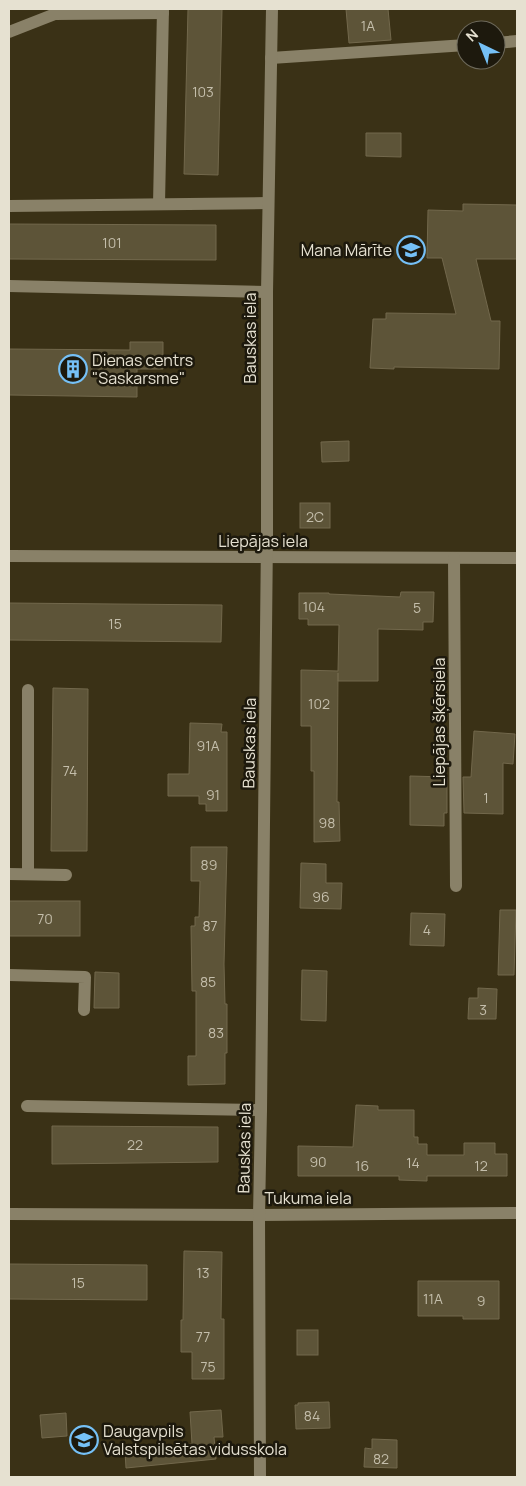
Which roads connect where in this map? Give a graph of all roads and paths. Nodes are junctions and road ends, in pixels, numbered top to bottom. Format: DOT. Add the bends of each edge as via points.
graph roads {
  1 [pos="272,9"];
  2 [pos="163,11"];
  3 [pos="9,32"];
  4 [pos="456,45"];
  5 [pos="271,58"];
  6 [pos="268,203"];
  7 [pos="159,204"];
  8 [pos="9,206"];
  9 [pos="9,286"];
  10 [pos="266,292"];
  11 [pos="9,556"];
  12 [pos="266,557"];
  13 [pos="454,558"];
  14 [pos="517,558"];
  15 [pos="28,690"];
  16 [pos="9,874"];
  17 [pos="28,874"];
  18 [pos="66,874"];
  19 [pos="456,886"];
  20 [pos="9,975"];
  21 [pos="84,1010"];
  22 [pos="27,1106"];
  23 [pos="261,1110"];
  24 [pos="517,1213"];
  25 [pos="9,1214"];
  26 [pos="259,1215"];
  27 [pos="260,1477"];
  1 -- 5 [label="street, Bauskas iela"];
  2 -- 3 [label="street" via="55,14"];
  2 -- 7 [label="street"];
  4 -- 5 [label="street"];
  5 -- 6 [label="street, Bauskas iela"];
  6 -- 7 [label="street"];
  6 -- 10 [label="street, Bauskas iela"];
  7 -- 8 [label="street"];
  9 -- 10 [label="street"];
  10 -- 12 [label="street, Bauskas iela"];
  11 -- 12 [label="street, Liepājas iela"];
  12 -- 13 [label="street, Liepājas iela"];
  12 -- 23 [label="street, Bauskas iela"];
  13 -- 14 [label="street, Liepājas iela"];
  13 -- 19 [label="street, Liepājas šķērsiela"];
  15 -- 17 [label="street"];
  16 -- 17 [label="street"];
  17 -- 18 [label="street"];
  20 -- 21 [label="street" via="84,977"];
  22 -- 23 [label="street"];
  23 -- 26 [label="street, Bauskas iela"];
  24 -- 26 [label="street, Tukuma iela"];
  25 -- 26 [label="street, Tukuma iela"];
  26 -- 27 [label="street, Bauskas iela"];
}
